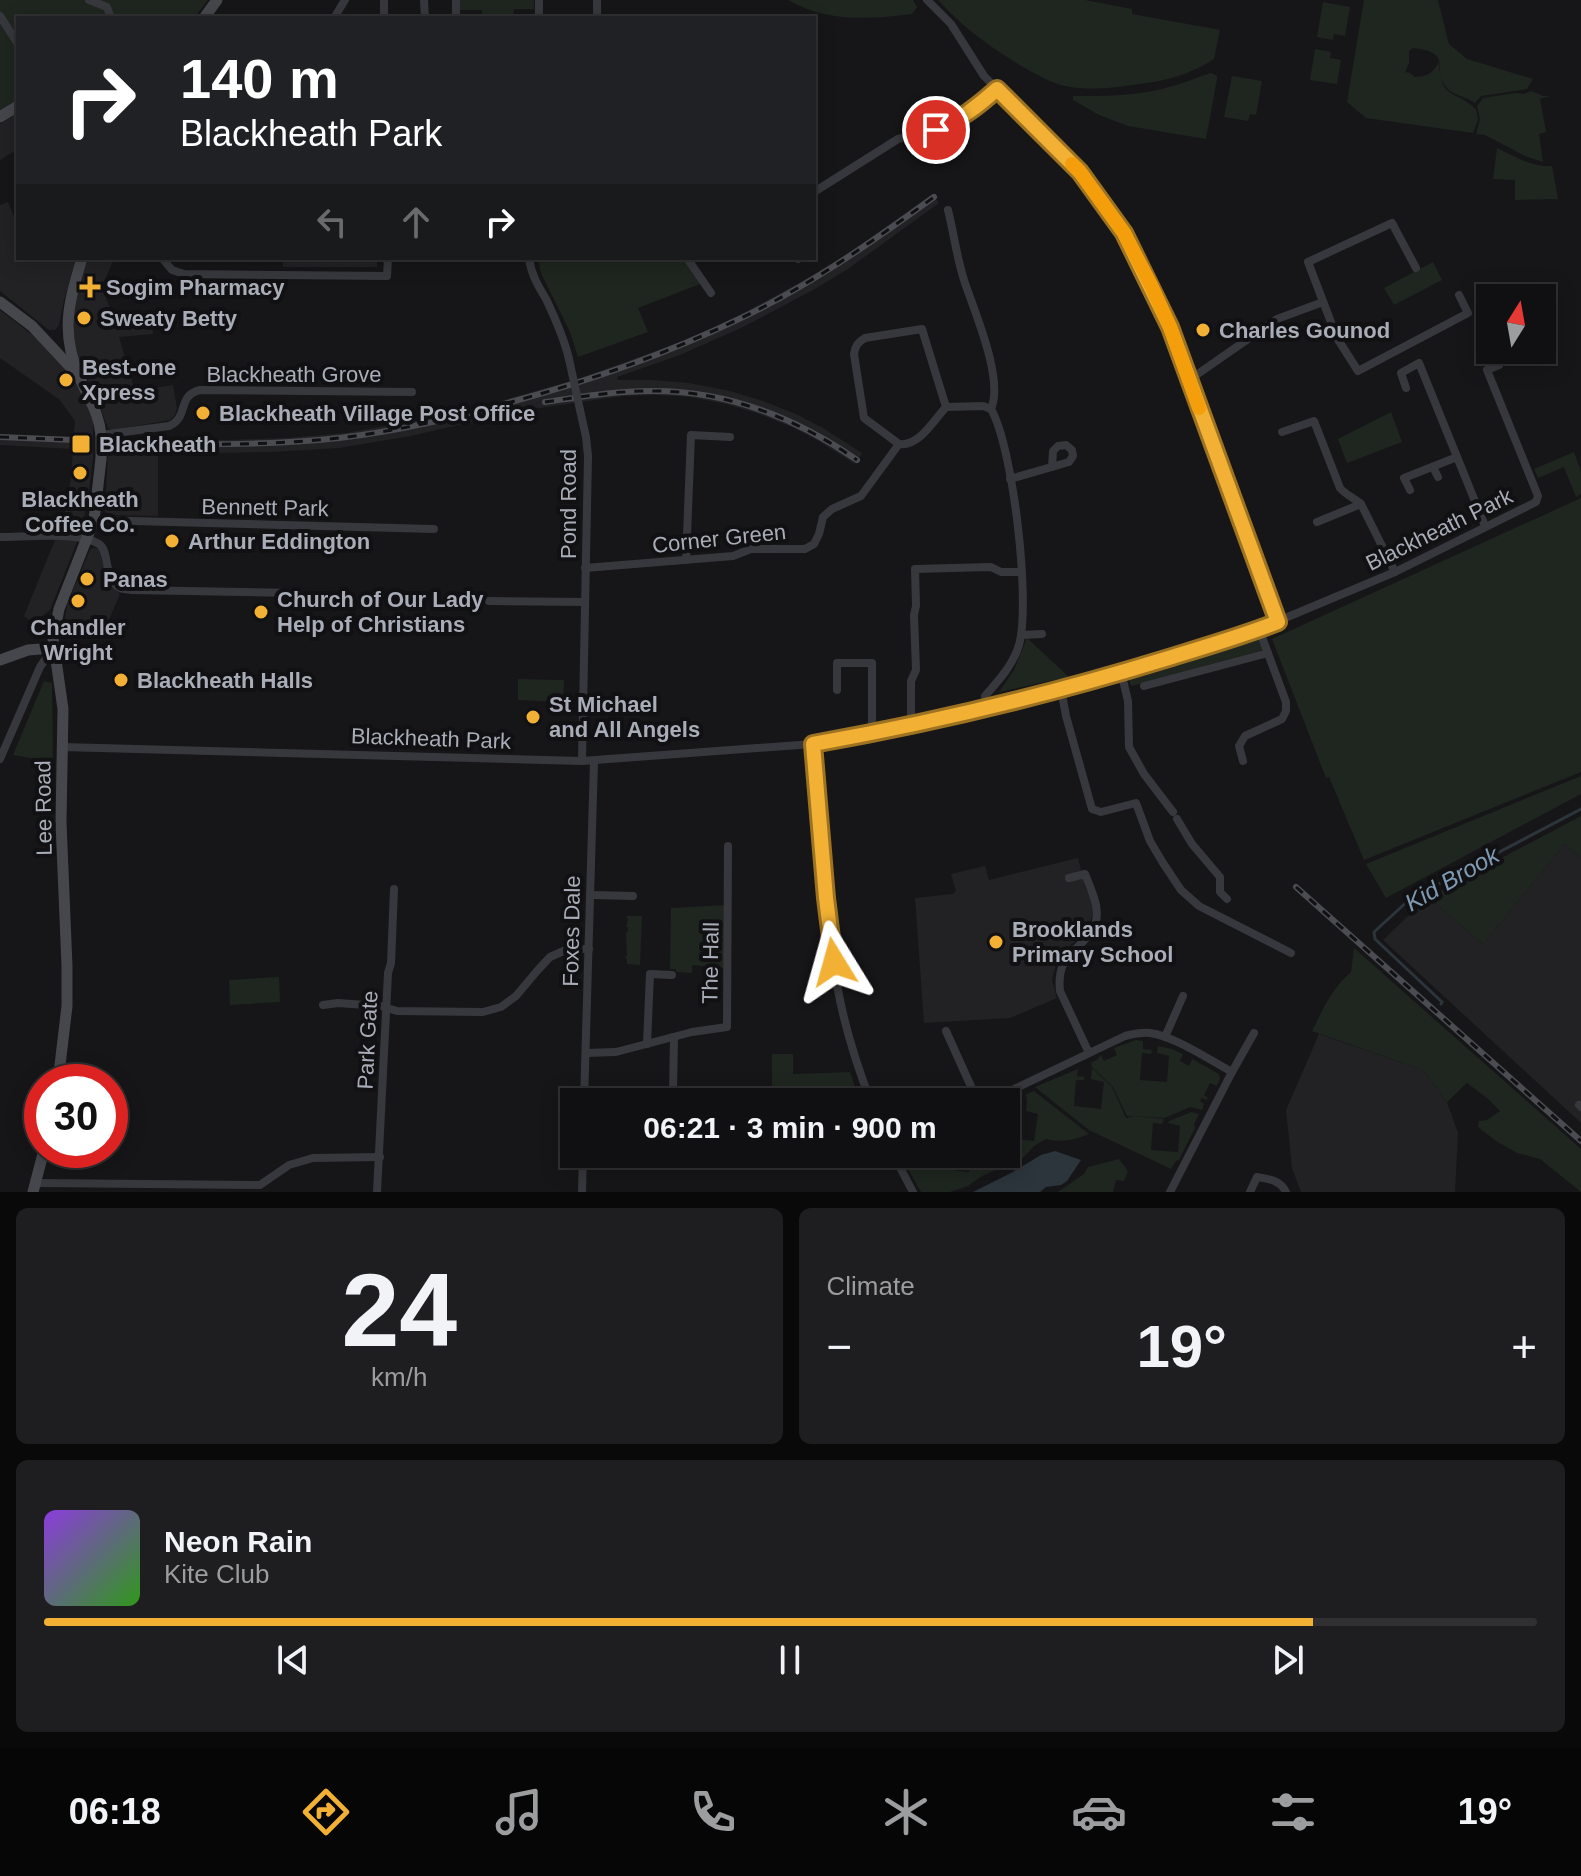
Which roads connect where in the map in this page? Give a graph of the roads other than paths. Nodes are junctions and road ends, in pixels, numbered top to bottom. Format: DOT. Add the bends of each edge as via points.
graph roads {
  1 [pos="89,0"];
  2 [pos="933,2"];
  3 [pos="0,16"];
  4 [pos="110,16"];
  5 [pos="16,41"];
  6 [pos="997,89"];
  7 [pos="816,191"];
  8 [pos="948,210"];
  9 [pos="81,260"];
  10 [pos="164,260"];
  11 [pos="388,260"];
  12 [pos="529,260"];
  13 [pos="688,260"];
  14 [pos="1416,268"];
  15 [pos="711,293"];
  16 [pos="1459,295"];
  17 [pos="0,302"];
  18 [pos="1323,302"];
  19 [pos="67,323"];
  20 [pos="32,326"];
  21 [pos="1499,365"];
  22 [pos="79,377"];
  23 [pos="1189,380"];
  24 [pos="1406,388"];
  25 [pos="412,392"];
  26 [pos="946,407"];
  27 [pos="991,409"];
  28 [pos="1282,432"];
  29 [pos="101,435"];
  30 [pos="730,437"];
  31 [pos="899,444"];
  32 [pos="1457,457"];
  33 [pos="1052,467"];
  34 [pos="1433,467"];
  35 [pos="1438,477"];
  36 [pos="1010,479"];
  37 [pos="1410,490"];
  38 [pos="1361,504"];
  39 [pos="94,520"];
  40 [pos="1317,522"];
  41 [pos="1485,526"];
  42 [pos="434,529"];
  43 [pos="0,537"];
  44 [pos="87,540"];
  45 [pos="686,560"];
  46 [pos="585,568"];
  47 [pos="1021,572"];
  48 [pos="1395,572"];
  49 [pos="298,593"];
  50 [pos="489,601"];
  51 [pos="585,602"];
  52 [pos="1278,622"];
  53 [pos="1259,629"];
  54 [pos="1042,634"];
  55 [pos="1022,635"];
  56 [pos="53,648"];
  57 [pos="1268,653"];
  58 [pos="0,660"];
  59 [pos="1121,672"];
  60 [pos="1144,686"];
  61 [pos="1061,689"];
  62 [pos="837,690"];
  63 [pos="987,707"];
  64 [pos="911,725"];
  65 [pos="872,734"];
  66 [pos="813,744"];
  67 [pos="62,747"];
  68 [pos="0,759"];
  69 [pos="582,761"];
  70 [pos="594,761"];
  71 [pos="1243,761"];
  72 [pos="728,846"];
  73 [pos="1069,878"];
  74 [pos="394,889"];
  75 [pos="590,895"];
  76 [pos="633,896"];
  77 [pos="1227,899"];
  78 [pos="589,949"];
  79 [pos="1291,953"];
  80 [pos="672,975"];
  81 [pos="1183,996"];
  82 [pos="323,1005"];
  83 [pos="387,1008"];
  84 [pos="946,1031"];
  85 [pos="1254,1033"];
  86 [pos="674,1037"];
  87 [pos="1165,1037"];
  88 [pos="647,1044"];
  89 [pos="586,1053"];
  90 [pos="1089,1053"];
  91 [pos="61,1064"];
  92 [pos="1232,1072"];
  93 [pos="585,1088"];
  94 [pos="673,1088"];
  95 [pos="866,1088"];
  96 [pos="972,1088"];
  97 [pos="1016,1088"];
  98 [pos="380,1157"];
  99 [pos="583,1168"];
  100 [pos="900,1168"];
  101 [pos="34,1187"];
  102 [pos="225,1189"];
  103 [pos="377,1192"];
  104 [pos="582,1192"];
  105 [pos="913,1192"];
  106 [pos="1170,1192"];
  107 [pos="1250,1192"];
  108 [pos="1286,1192"];
  1 -- 4 [label="street" via="107,7"];
  2 -- 6 [label="street"];
  3 -- 5 [label="street"];
  6 -- 7 [label="street" via="952,123 898,139"];
  6 -- 23 [label="street" via="1080,172 1124,233 1170,327"];
  8 -- 27 [label="street" via="964,281 982,327 995,389"];
  9 -- 19 [label="main road"];
  10 -- 11 [label="street" via="184,274 387,276"];
  12 -- 46 [label="street, Pond Road, bridge" via="569,359 586,437"];
  13 -- 15 [label="street"];
  14 -- 18 [label="street" via="1392,223 1308,262"];
  16 -- 18 [label="street" via="1468,313 1358,371"];
  17 -- 20 [label="main road"];
  18 -- 23 [label="street" via="1277,319"];
  19 -- 20 [label="main road" via="52,335"];
  19 -- 22 [label="main road"];
  20 -- 22 [label="main road"];
  21 -- 41 [label="street, Blackheath Park" via="1487,370 1538,496 1536,502"];
  22 -- 29 [label="main road, Lee Road" via="96,409"];
  23 -- 52 [label="street"];
  24 -- 32 [label="street" via="1401,373 1419,363"];
  25 -- 29 [label="street, Blackheath Grove" via="200,390 185,399 176,423"];
  26 -- 27 [label="street"];
  26 -- 31 [label="street" via="915,442"];
  26 -- 31 [label="street" via="922,329 858,342 854,354 864,418"];
  27 -- 36 [label="street"];
  28 -- 38 [label="street" via="1314,421 1340,488"];
  29 -- 39 [label="main road, Lee Road, bridge"];
  30 -- 45 [label="street" via="691,435"];
  31 -- 45 [label="street, Corner Green" via="861,496 823,517 814,544 805,549 751,549"];
  32 -- 34 [label="street"];
  32 -- 41 [label="street"];
  33 -- 36 [label="street"];
  34 -- 35 [label="street"];
  34 -- 37 [label="street" via="1404,478"];
  36 -- 47 [label="street"];
  38 -- 40 [label="street"];
  38 -- 48 [label="street"];
  39 -- 42 [label="street, Bennett Park"];
  39 -- 44 [label="main road, Lee Road"];
  41 -- 48 [label="street, Blackheath Park"];
  43 -- 44 [label="street"];
  44 -- 49 [label="street" via="103,548 112,581 120,588"];
  44 -- 56 [label="main road, Lee Road" via="59,609"];
  45 -- 46 [label="street, Corner Green"];
  46 -- 51 [label="street, Pond Road"];
  47 -- 55 [label="street"];
  47 -- 64 [label="street" via="991,567 915,569"];
  48 -- 52 [label="street, Blackheath Park"];
  50 -- 51 [label="street"];
  51 -- 69 [label="street, Pond Road"];
  52 -- 53 [label="street, Blackheath Park"];
  53 -- 57 [label="street"];
  53 -- 59 [label="street, Blackheath Park"];
  54 -- 55 [label="street"];
  55 -- 63 [label="street" via="1010,666 985,696"];
  56 -- 58 [label="main road"];
  56 -- 67 [label="main road, Lee Road" via="63,709"];
  56 -- 68 [label="street"];
  57 -- 60 [label="street"];
  57 -- 71 [label="street" via="1286,711 1282,719 1245,736 1239,746"];
  59 -- 61 [label="street, Blackheath Park"];
  59 -- 77 [label="street" via="1129,747 1192,844 1220,877 1220,892"];
  61 -- 63 [label="street, Blackheath Park"];
  61 -- 79 [label="street" via="1092,809 1101,812 1136,803 1150,841 1181,890 1199,906"];
  62 -- 65 [label="street" via="837,663 872,663"];
  63 -- 64 [label="street, Blackheath Park"];
  64 -- 65 [label="street, Blackheath Park"];
  65 -- 66 [label="street, Blackheath Park"];
  66 -- 70 [label="street, Blackheath Park"];
  66 -- 95 [label="street" via="838,990"];
  67 -- 69 [label="street, Blackheath Park"];
  67 -- 91 [label="main road, Lee Road" via="67,993"];
  69 -- 70 [label="street, Blackheath Park"];
  70 -- 75 [label="street, Foxes Dale"];
  72 -- 86 [label="street, The Hall" via="727,1027"];
  73 -- 90 [label="street" via="1085,874 1096,904 1090,936 1064,962 1059,980"];
  74 -- 83 [label="street, Park Gate"];
  75 -- 76 [label="street"];
  75 -- 78 [label="street, Foxes Dale"];
  78 -- 83 [label="street" via="568,949 550,957 501,1007 483,1012"];
  78 -- 89 [label="street, Foxes Dale"];
  80 -- 88 [label="street, The Hall" via="650,974"];
  81 -- 87 [label="street"];
  82 -- 83 [label="street"];
  83 -- 98 [label="street, Park Gate"];
  84 -- 96 [label="street"];
  85 -- 92 [label="street"];
  86 -- 88 [label="street, The Hall"];
  86 -- 94 [label="street"];
  87 -- 90 [label="street" via="1137,1033"];
  87 -- 92 [label="street"];
  88 -- 89 [label="street, The Hall"];
  89 -- 93 [label="street, Foxes Dale"];
  90 -- 97 [label="street"];
  92 -- 106 [label="street"];
  98 -- 102 [label="street" via="313,1158 289,1165 260,1185"];
  98 -- 103 [label="street, Park Gate"];
  99 -- 104 [label="street"];
  100 -- 105 [label="street"];
  101 -- 102 [label="street"];
  107 -- 108 [label="street" via="1257,1177 1280,1183"];
}
